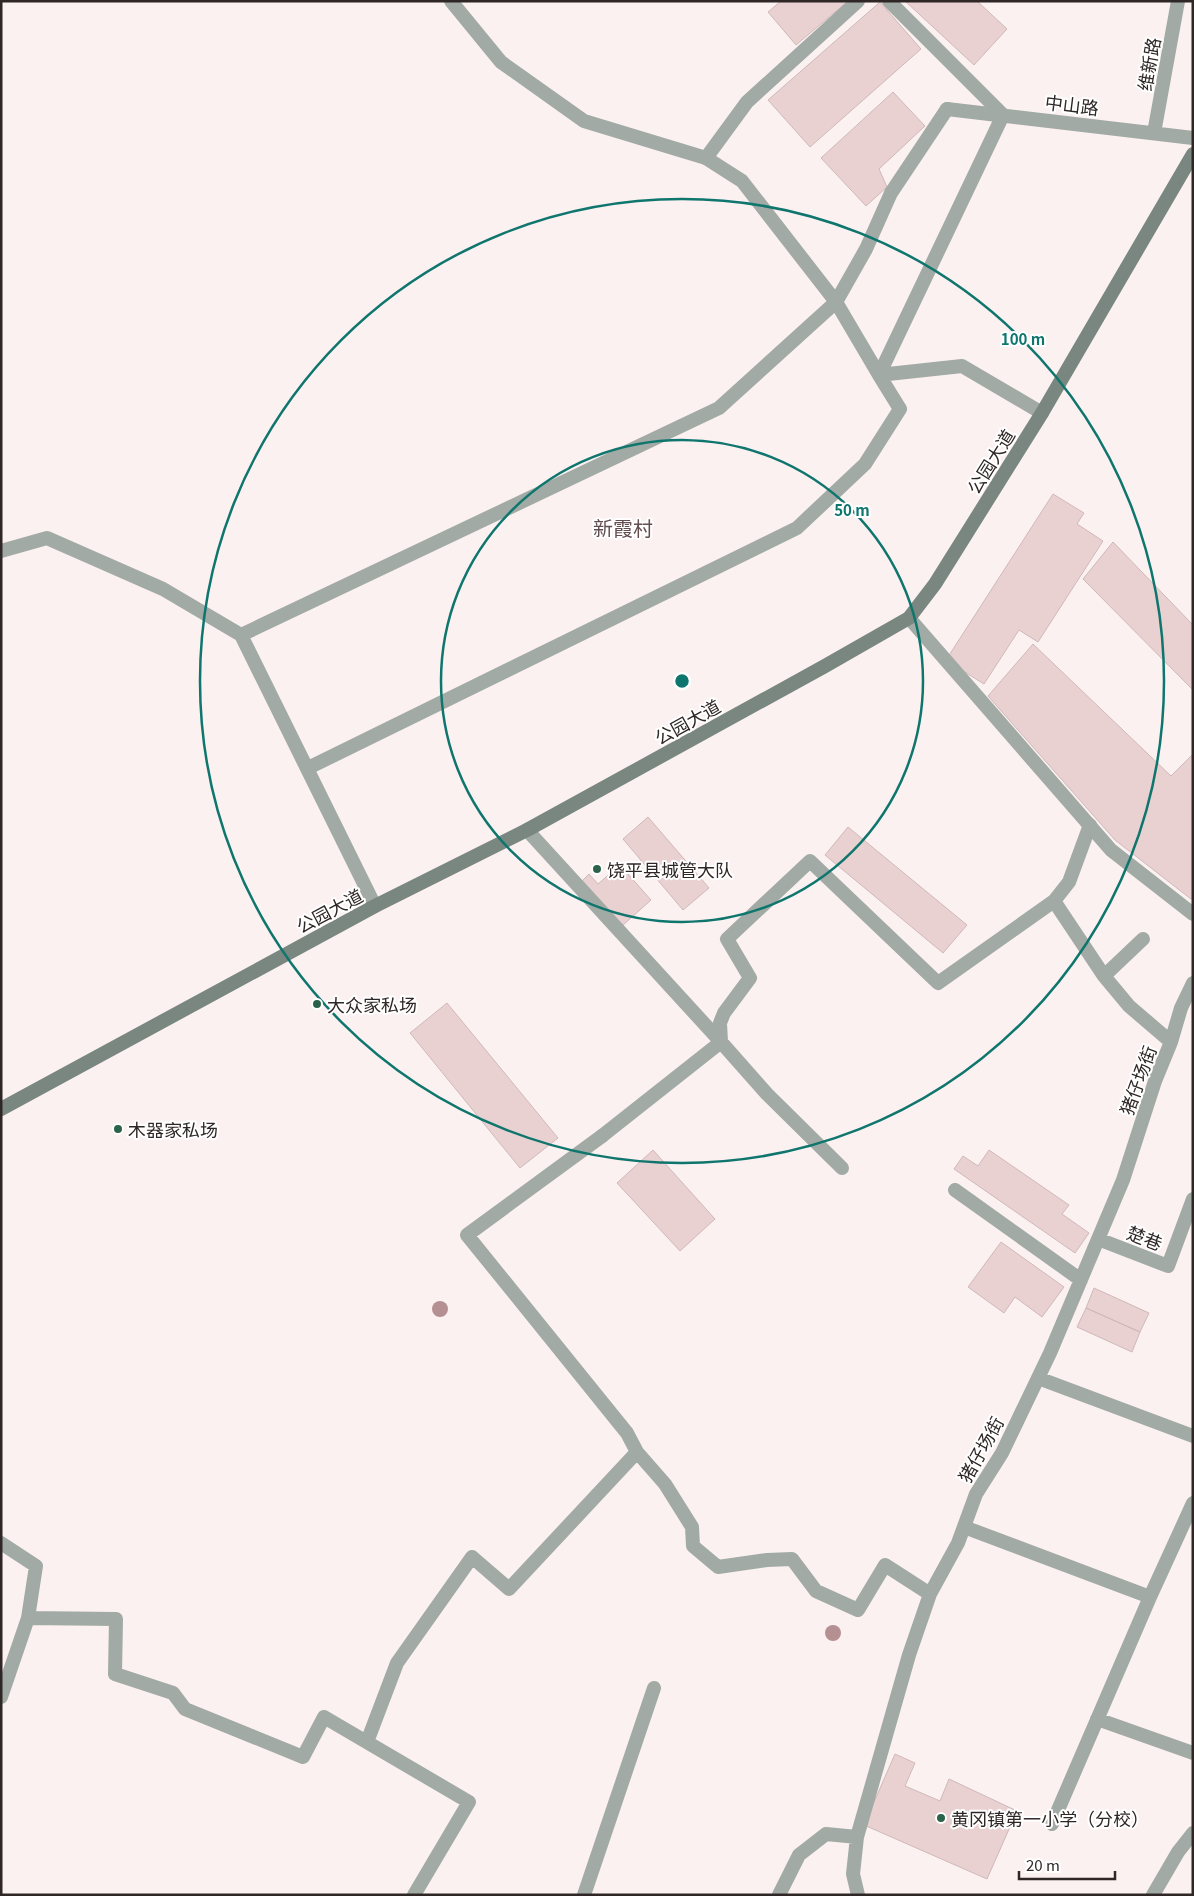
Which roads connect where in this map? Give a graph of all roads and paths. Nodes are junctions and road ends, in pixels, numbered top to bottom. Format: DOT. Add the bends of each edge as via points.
graph roads {
  1 [pos="451,1"];
  2 [pos="858,1"];
  3 [pos="889,1"];
  4 [pos="1178,1"];
  5 [pos="1003,115"];
  6 [pos="1154,133"];
  7 [pos="1193,138"];
  8 [pos="1193,154"];
  9 [pos="706,158"];
  10 [pos="836,302"];
  11 [pos="879,375"];
  12 [pos="1042,413"];
  13 [pos="1,551"];
  14 [pos="908,618"];
  15 [pos="241,635"];
  16 [pos="308,768"];
  17 [pos="1090,825"];
  18 [pos="527,830"];
  19 [pos="1054,901"];
  20 [pos="375,906"];
  21 [pos="1193,914"];
  22 [pos="1143,939"];
  23 [pos="1104,976"];
  24 [pos="1193,983"];
  25 [pos="721,1042"];
  26 [pos="1171,1042"];
  27 [pos="1,1109"];
  28 [pos="842,1168"];
  29 [pos="955,1190"];
  30 [pos="1193,1199"];
  31 [pos="1098,1239"];
  32 [pos="1081,1280"];
  33 [pos="1038,1378"];
  34 [pos="1193,1436"];
  35 [pos="637,1452"];
  36 [pos="1193,1502"];
  37 [pos="964,1527"];
  38 [pos="1,1543"];
  39 [pos="930,1594"];
  40 [pos="1150,1597"];
  41 [pos="28,1618"];
  42 [pos="654,1688"];
  43 [pos="1,1697"];
  44 [pos="1098,1719"];
  45 [pos="367,1742"];
  46 [pos="1193,1753"];
  47 [pos="1052,1824"];
  48 [pos="1193,1833"];
  49 [pos="856,1837"];
  50 [pos="414,1895"];
  51 [pos="584,1895"];
  52 [pos="779,1895"];
  53 [pos="858,1895"];
  54 [pos="1153,1895"];
  1 -- 9 [label="street" via="501,62 584,121"];
  2 -- 9 [label="street" via="747,102"];
  3 -- 5 [label="street"];
  4 -- 6 [label="street, 维新路"];
  5 -- 6 [label="street, 中山路"];
  5 -- 10 [label="street, 中山路" via="947,108 891,194 866,249"];
  5 -- 11 [label="street"];
  6 -- 7 [label="street, 中山路"];
  8 -- 12 [label="main road, 公园大道"];
  9 -- 10 [label="street" via="742,181"];
  10 -- 11 [label="street"];
  10 -- 15 [label="street" via="719,408"];
  11 -- 12 [label="street" via="962,366"];
  11 -- 16 [label="street" via="900,409 865,464 796,528"];
  12 -- 14 [label="main road, 公园大道" via="935,584"];
  13 -- 15 [label="street" via="47,538 163,589"];
  14 -- 17 [label="street"];
  14 -- 18 [label="main road, 公园大道"];
  15 -- 16 [label="street"];
  16 -- 20 [label="street"];
  17 -- 19 [label="street" via="1069,882"];
  17 -- 21 [label="street" via="1111,850"];
  18 -- 20 [label="main road, 公园大道"];
  18 -- 25 [label="street"];
  19 -- 23 [label="street"];
  19 -- 25 [label="street" via="938,983 810,861 727,940 750,978 724,1013 720,1023"];
  20 -- 27 [label="main road, 公园大道"];
  22 -- 23 [label="street"];
  23 -- 26 [label="street" via="1129,1006"];
  24 -- 26 [label="street, 猪仔场街" via="1181,1008"];
  25 -- 28 [label="street" via="767,1094"];
  25 -- 35 [label="street" via="602,1136 468,1235 627,1434"];
  26 -- 31 [label="street, 猪仔场街" via="1123,1180"];
  29 -- 32 [label="street"];
  30 -- 31 [label="street, 楚巷" via="1168,1266"];
  31 -- 32 [label="street, 猪仔场街"];
  32 -- 33 [label="street, 猪仔场街"];
  33 -- 34 [label="street"];
  33 -- 37 [label="street, 猪仔场街" via="1002,1453 976,1494"];
  35 -- 39 [label="street" via="665,1484 692,1526 693,1546 718,1567 792,1559 816,1591 858,1610 885,1565"];
  35 -- 45 [label="street" via="509,1589 472,1557 398,1663"];
  36 -- 40 [label="street"];
  37 -- 39 [label="street, 猪仔场街"];
  37 -- 40 [label="street"];
  38 -- 41 [label="street" via="36,1566"];
  39 -- 49 [label="street, 猪仔场街"];
  40 -- 44 [label="street"];
  41 -- 43 [label="street"];
  41 -- 45 [label="street" via="116,1619 114,1674 173,1693 185,1709 304,1758 324,1717"];
  42 -- 51 [label="street"];
  44 -- 46 [label="street"];
  44 -- 47 [label="street"];
  45 -- 50 [label="street" via="468,1802"];
  48 -- 54 [label="street"];
  49 -- 52 [label="street" via="826,1834 799,1855"];
  49 -- 53 [label="street, 猪仔场街" via="853,1874"];
}
